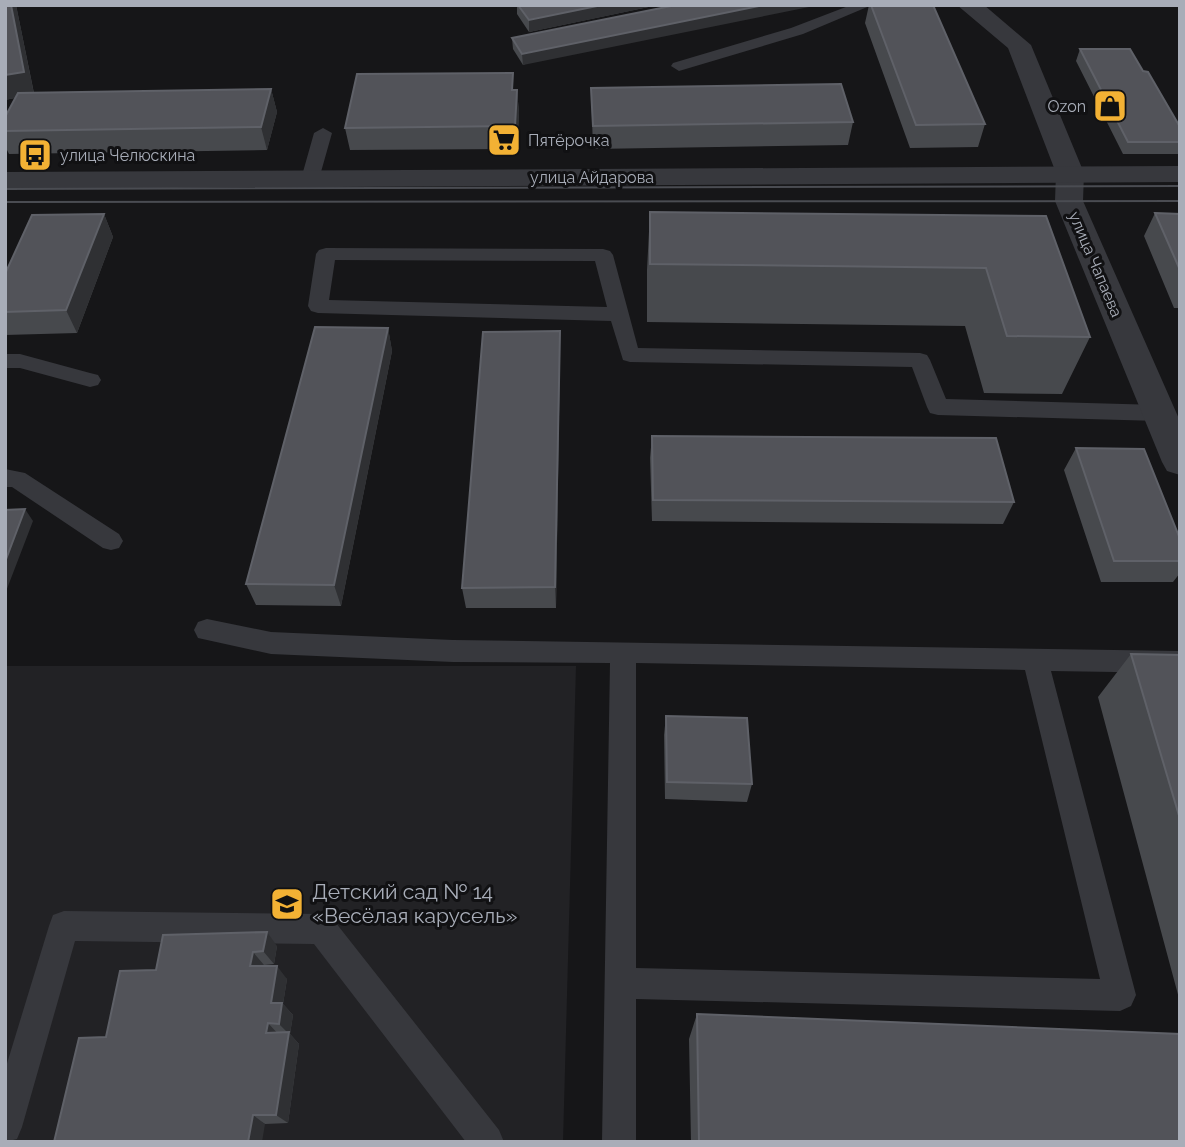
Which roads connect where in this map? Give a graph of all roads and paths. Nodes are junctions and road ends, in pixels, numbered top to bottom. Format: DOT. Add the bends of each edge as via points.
graph roads {
  1 [pos="865,5"];
  2 [pos="969,5"];
  3 [pos="679,66"];
  4 [pos="323,133"];
  5 [pos="1070,173"];
  6 [pos="1180,174"];
  7 [pos="310,179"];
  8 [pos="5,181"];
  9 [pos="619,314"];
  10 [pos="5,361"];
  11 [pos="90,380"];
  12 [pos="1159,413"];
  13 [pos="1180,462"];
  14 [pos="5,478"];
  15 [pos="111,541"];
  16 [pos="206,630"];
  17 [pos="623,652"];
  18 [pos="1035,659"];
  19 [pos="1180,662"];
  20 [pos="620,983"];
  21 [pos="5,1127"];
  22 [pos="487,1142"];
  23 [pos="619,1142"];
  1 -- 3 [label="lane" via="797,31"];
  2 -- 5 [label="street, улица Чапаева" via="1019,45"];
  4 -- 7 [label="lane"];
  5 -- 6 [label="street, улица Айдарова"];
  5 -- 7 [label="street, улица Айдарова"];
  5 -- 12 [label="street, улица Чапаева" via="1069,201"];
  7 -- 8 [label="street, улица Айдарова"];
  9 -- 9 [label="lane" via="603,255 326,254 318,306"];
  9 -- 12 [label="lane" via="630,355 920,359 938,407"];
  10 -- 11 [label="lane" via="20,360"];
  12 -- 13 [label="street, улица Чапаева"];
  14 -- 15 [label="lane" via="17,478"];
  16 -- 17 [label="lane" via="271,643"];
  17 -- 18 [label="lane"];
  17 -- 20 [label="lane"];
  18 -- 19 [label="lane"];
  18 -- 20 [label="lane" via="1120,995"];
  20 -- 23 [label="lane"];
  21 -- 22 [label="lane" via="64,926 321,929"];
}
